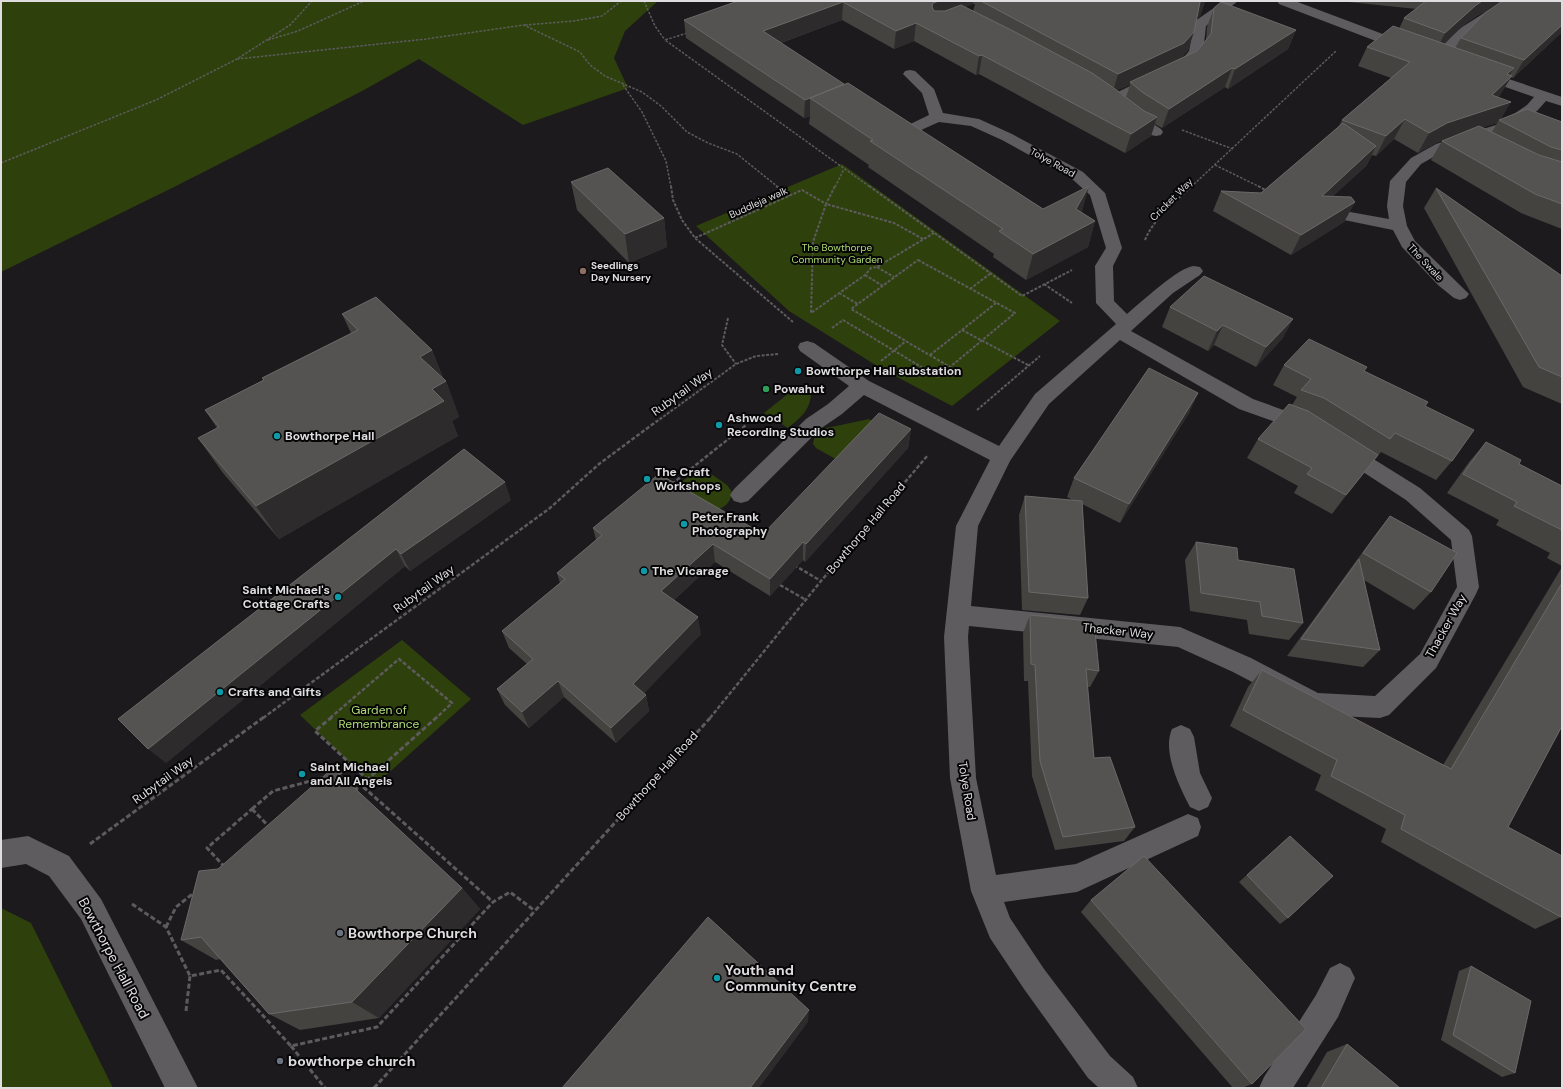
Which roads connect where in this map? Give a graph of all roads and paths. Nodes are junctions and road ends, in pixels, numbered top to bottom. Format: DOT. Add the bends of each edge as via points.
graph roads {
  1 [pos="312,1"];
  2 [pos="364,1"];
  3 [pos="621,1"];
  4 [pos="644,1"];
  5 [pos="1232,1"];
  6 [pos="1283,1"];
  7 [pos="1513,9"];
  8 [pos="524,25"];
  9 [pos="694,30"];
  10 [pos="1358,30"];
  11 [pos="665,40"];
  12 [pos="265,41"];
  13 [pos="1438,58"];
  14 [pos="237,59"];
  15 [pos="1453,64"];
  16 [pos="1468,69"];
  17 [pos="910,74"];
  18 [pos="623,85"];
  19 [pos="1099,92"];
  20 [pos="1542,95"];
  21 [pos="1112,100"];
  22 [pos="1562,102"];
  23 [pos="937,117"];
  24 [pos="1182,130"];
  25 [pos="905,132"];
  26 [pos="1156,132"];
  27 [pos="1470,138"];
  28 [pos="1233,149"];
  29 [pos="1491,149"];
  30 [pos="1,163"];
  31 [pos="1215,165"];
  32 [pos="844,169"];
  33 [pos="1268,192"];
  34 [pos="790,196"];
  35 [pos="826,204"];
  36 [pos="1350,217"];
  37 [pos="1399,226"];
  38 [pos="934,233"];
  39 [pos="695,238"];
  40 [pos="923,239"];
  41 [pos="1142,246"];
  42 [pos="1114,248"];
  43 [pos="877,267"];
  44 [pos="1194,271"];
  45 [pos="991,273"];
  46 [pos="865,275"];
  47 [pos="894,277"];
  48 [pos="1044,284"];
  49 [pos="883,286"];
  50 [pos="970,289"];
  51 [pos="839,293"];
  52 [pos="1460,294"];
  53 [pos="996,303"];
  54 [pos="1105,303"];
  55 [pos="858,304"];
  56 [pos="728,318"];
  57 [pos="843,320"];
  58 [pos="1122,327"];
  59 [pos="962,330"];
  60 [pos="982,341"];
  61 [pos="807,347"];
  62 [pos="930,355"];
  63 [pos="1040,356"];
  64 [pos="736,364"];
  65 [pos="1028,365"];
  66 [pos="950,367"];
  67 [pos="862,386"];
  68 [pos="972,415"];
  69 [pos="929,454"];
  70 [pos="1002,458"];
  71 [pos="741,495"];
  72 [pos="788,561"];
  73 [pos="821,582"];
  74 [pos="780,585"];
  75 [pos="806,600"];
  76 [pos="958,615"];
  77 [pos="1181,737"];
  78 [pos="355,768"];
  79 [pos="332,776"];
  80 [pos="324,777"];
  81 [pos="367,779"];
  82 [pos="361,785"];
  83 [pos="349,795"];
  84 [pos="1199,798"];
  85 [pos="252,809"];
  86 [pos="1188,827"];
  87 [pos="287,836"];
  88 [pos="279,837"];
  89 [pos="1,854"];
  90 [pos="60,866"];
  91 [pos="223,866"];
  92 [pos="218,872"];
  93 [pos="200,887"];
  94 [pos="985,891"];
  95 [pos="493,902"];
  96 [pos="90,909"];
  97 [pos="535,911"];
  98 [pos="166,927"];
  99 [pos="1340,978"];
  100 [pos="291,1046"];
  101 [pos="182,1088"];
  102 [pos="325,1088"];
  103 [pos="374,1088"];
  104 [pos="1122,1088"];
  105 [pos="1275,1088"];
  1 -- 12 [label="path" via="290,25"];
  2 -- 12 [label="path" via="298,31"];
  3 -- 8 [label="path" via="602,16"];
  4 -- 11 [label="path" via="655,26"];
  5 -- 21 [label="street" via="1200,24 1196,52 1184,66"];
  6 -- 10 [label="street"];
  7 -- 13 [label="street" via="1505,8 1494,12 1464,32"];
  8 -- 14 [label="path" via="426,39"];
  8 -- 18 [label="path" via="580,52 590,65"];
  9 -- 11 [label="path"];
  10 -- 13 [label="street"];
  10 -- 28 [label="path, Cricket Way"];
  11 -- 32 [label="path"];
  12 -- 14 [label="path"];
  13 -- 15 [label="street"];
  14 -- 30 [label="path" via="156,100"];
  16 -- 20 [label="street"];
  17 -- 23 [label="street" via="929,92"];
  18 -- 34 [label="path" via="642,92 661,106 687,132 737,154"];
  18 -- 39 [label="path" via="642,112 666,161 673,200 682,220"];
  19 -- 21 [label="street"];
  20 -- 22 [label="street"];
  20 -- 27 [label="street, The Swale" via="1532,108 1504,127"];
  21 -- 26 [label="street" via="1130,116"];
  23 -- 25 [label="street"];
  23 -- 42 [label="street, Tolye Road" via="974,122 1007,136 1078,175 1097,193"];
  24 -- 28 [label="path"];
  27 -- 29 [label="street"];
  27 -- 37 [label="street, The Swale" via="1441,148 1416,161 1398,181 1396,206"];
  28 -- 31 [label="path, Cricket Way"];
  31 -- 33 [label="path"];
  31 -- 41 [label="path, Cricket Way" via="1162,215 1148,233"];
  32 -- 35 [label="path"];
  32 -- 38 [label="path"];
  34 -- 35 [label="path, Buddleja walk" via="802,190"];
  34 -- 39 [label="path, Buddleja walk"];
  35 -- 40 [label="path" via="894,223"];
  35 -- 51 [label="path" via="813,242 811,313"];
  36 -- 37 [label="street"];
  37 -- 52 [label="street, The Swale" via="1408,243 1422,259"];
  38 -- 40 [label="path"];
  38 -- 45 [label="path"];
  39 -- 61 [label="path" via="806,334"];
  40 -- 43 [label="path"];
  42 -- 48 [label="path"];
  42 -- 54 [label="street" via="1104,266"];
  43 -- 46 [label="path"];
  43 -- 47 [label="path"];
  44 -- 58 [label="street, Tolye Road" via="1167,289"];
  45 -- 48 [label="path" via="1022,296"];
  45 -- 50 [label="path"];
  46 -- 49 [label="path"];
  46 -- 51 [label="path"];
  47 -- 49 [label="path"];
  47 -- 50 [label="path" via="918,260"];
  48 -- 54 [label="path" via="1089,316"];
  49 -- 55 [label="path"];
  50 -- 53 [label="path"];
  51 -- 55 [label="path"];
  53 -- 59 [label="path"];
  53 -- 60 [label="path" via="1015,313"];
  54 -- 58 [label="street"];
  55 -- 62 [label="path" via="851,309"];
  56 -- 64 [label="path" via="722,345"];
  57 -- 66 [label="path" via="938,377"];
  58 -- 70 [label="street, Tolye Road" via="1042,399"];
  58 -- 76 [label="street, Thacker Way" via="1153,352 1246,404 1304,424 1413,494 1461,536 1468,587 1428,661 1380,707 1315,704 1180,637"];
  59 -- 60 [label="path"];
  59 -- 62 [label="path"];
  60 -- 65 [label="path"];
  60 -- 66 [label="path"];
  61 -- 64 [label="path, Rubytail Way" via="788,353 756,356"];
  61 -- 67 [label="street"];
  62 -- 66 [label="path"];
  63 -- 65 [label="path"];
  64 -- 90 [label="path, Rubytail Way" via="599,464 550,508"];
  65 -- 68 [label="path"];
  67 -- 70 [label="street"];
  67 -- 71 [label="street" via="813,424"];
  69 -- 73 [label="path, Bowthorpe Hall Road"];
  70 -- 76 [label="street, Tolye Road" via="967,526"];
  72 -- 73 [label="path"];
  73 -- 75 [label="path, Bowthorpe Hall Road"];
  74 -- 75 [label="path"];
  75 -- 97 [label="path, Bowthorpe Hall Road" via="715,712"];
  76 -- 94 [label="street, Tolye Road" via="956,637 963,778"];
  77 -- 84 [label="street" via="1188,775"];
  78 -- 79 [label="path"];
  78 -- 81 [label="path"];
  78 -- 81 [label="path" via="315,731 399,659 452,703"];
  80 -- 85 [label="path" via="273,791"];
  81 -- 82 [label="path"];
  82 -- 83 [label="path"];
  82 -- 95 [label="path"];
  85 -- 88 [label="path"];
  85 -- 91 [label="path" via="207,848"];
  86 -- 94 [label="street" via="1077,878"];
  87 -- 88 [label="path"];
  88 -- 91 [label="path" via="234,877"];
  89 -- 90 [label="street, Bowthorpe Hall Road" via="28,850"];
  90 -- 96 [label="street, Bowthorpe Hall Road"];
  91 -- 92 [label="path"];
  93 -- 98 [label="path" via="176,907"];
  94 -- 104 [label="street, Tolye Road" via="1000,928 1034,979 1099,1067"];
  95 -- 97 [label="path" via="510,892"];
  95 -- 100 [label="path" via="377,1027"];
  96 -- 98 [label="path" via="114,893"];
  96 -- 101 [label="street, Bowthorpe Hall Road"];
  97 -- 103 [label="path, Bowthorpe Hall Road"];
  98 -- 100 [label="path" via="190,976 221,970"];
  99 -- 105 [label="street" via="1327,1006"];
  100 -- 102 [label="path"];
}
